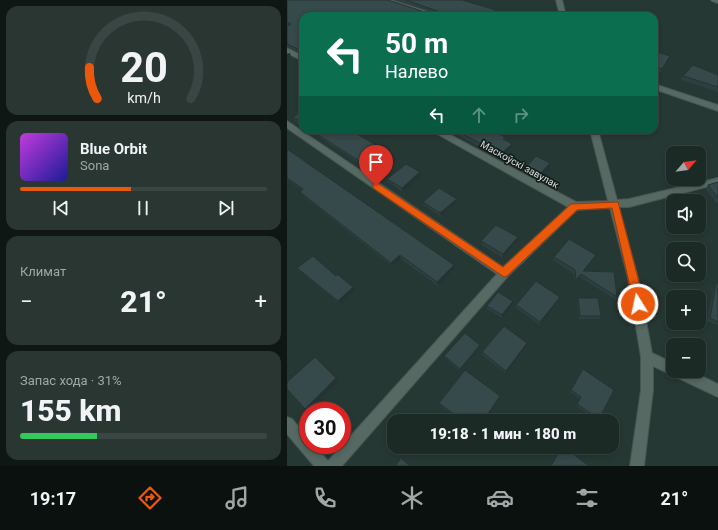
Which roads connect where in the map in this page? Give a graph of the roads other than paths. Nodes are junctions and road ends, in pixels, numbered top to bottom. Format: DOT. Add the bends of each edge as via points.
graph roads {
  1 [pos="385,0"];
  2 [pos="559,0"];
  3 [pos="714,0"];
  4 [pos="718,1"];
  5 [pos="426,12"];
  6 [pos="562,12"];
  7 [pos="287,50"];
  8 [pos="299,57"];
  9 [pos="658,87"];
  10 [pos="718,108"];
  11 [pos="287,124"];
  12 [pos="299,132"];
  13 [pos="302,134"];
  14 [pos="441,134"];
  15 [pos="595,134"];
  16 [pos="718,181"];
  17 [pos="615,204"];
  18 [pos="575,206"];
  19 [pos="504,273"];
  20 [pos="647,357"];
  21 [pos="666,365"];
  22 [pos="692,378"];
  23 [pos="718,391"];
  24 [pos="287,424"];
  25 [pos="323,466"];
  26 [pos="333,466"];
  27 [pos="637,466"];
  1 -- 5 [label="street"];
  2 -- 6 [label="street"];
  3 -- 4 [label="street"];
  7 -- 8 [label="street"];
  9 -- 10 [label="street"];
  11 -- 12 [label="street"];
  13 -- 19 [label="street"];
  14 -- 18 [label="street, Маскоўскі завулак"];
  15 -- 17 [label="street"];
  16 -- 17 [label="street" via="629,203"];
  17 -- 18 [label="street"];
  17 -- 20 [label="street" via="633,278"];
  18 -- 19 [label="street"];
  19 -- 26 [label="street"];
  20 -- 21 [label="street"];
  20 -- 27 [label="street" via="647,390"];
  22 -- 23 [label="street"];
  24 -- 25 [label="street"];
}
